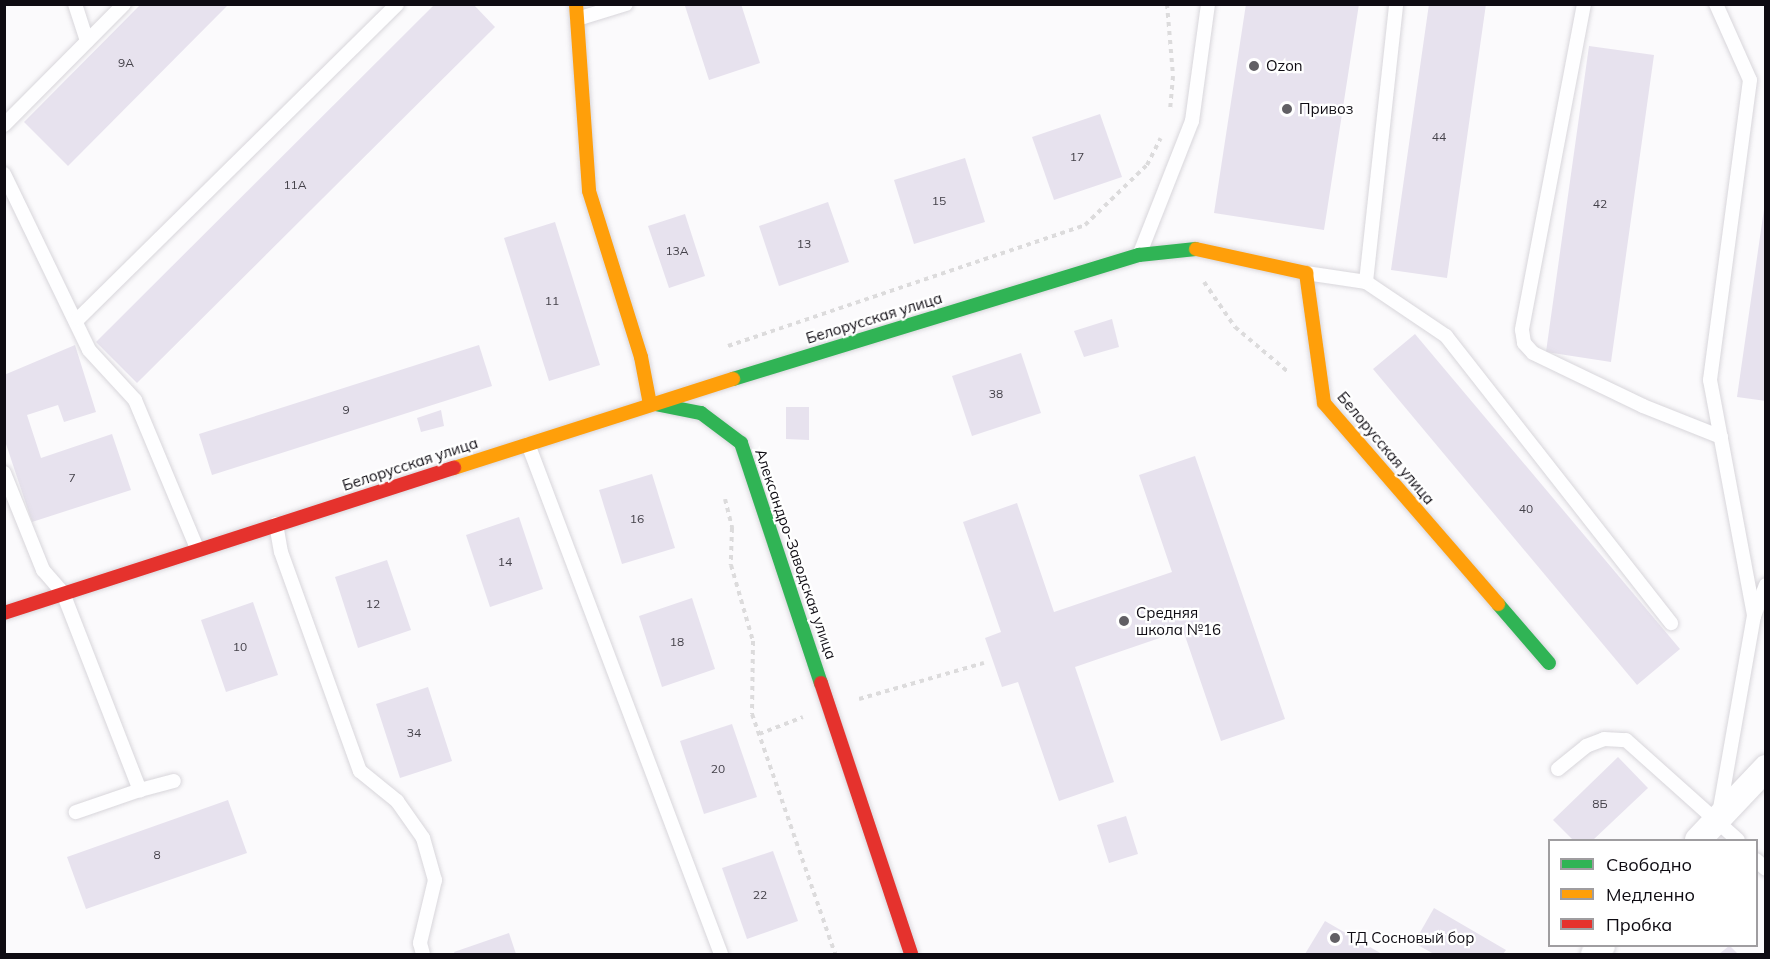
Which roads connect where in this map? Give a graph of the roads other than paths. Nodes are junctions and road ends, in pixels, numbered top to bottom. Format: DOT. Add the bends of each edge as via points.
graph roads {
  1 [pos="75,4"];
  2 [pos="124,4"];
  3 [pos="396,4"];
  4 [pos="576,4"];
  5 [pos="626,4"];
  6 [pos="1208,4"];
  7 [pos="1396,4"];
  8 [pos="1584,4"];
  9 [pos="1716,4"];
  10 [pos="577,19"];
  11 [pos="87,41"];
  12 [pos="4,125"];
  13 [pos="4,174"];
  14 [pos="1139,255"];
  15 [pos="1306,273"];
  16 [pos="1366,282"];
  17 [pos="78,320"];
  18 [pos="650,404"];
  19 [pos="1721,437"];
  20 [pos="528,444"];
  21 [pos="4,472"];
  22 [pos="276,524"];
  23 [pos="197,548"];
  24 [pos="1766,585"];
  25 [pos="63,593"];
  26 [pos="4,614"];
  27 [pos="1754,616"];
  28 [pos="1671,623"];
  29 [pos="1549,663"];
  30 [pos="1766,768"];
  31 [pos="1558,769"];
  32 [pos="174,781"];
  33 [pos="141,790"];
  34 [pos="76,812"];
  35 [pos="1718,819"];
  36 [pos="1699,839"];
  37 [pos="1737,839"];
  38 [pos="423,954"];
  39 [pos="721,954"];
  40 [pos="911,954"];
  1 -- 11 [label="lane"];
  2 -- 11 [label="lane"];
  3 -- 17 [label="lane"];
  4 -- 10 [label="street"];
  5 -- 10 [label="lane"];
  6 -- 14 [label="lane" via="1192,121"];
  7 -- 16 [label="lane"];
  8 -- 19 [label="lane" via="1522,330 1524,343 1533,353 1643,406"];
  9 -- 19 [label="lane" via="1750,80 1710,380"];
  10 -- 18 [label="street" via="589,191 641,357"];
  11 -- 12 [label="lane"];
  13 -- 17 [label="lane"];
  14 -- 15 [label="street, Белорусская улица" via="1188,247"];
  14 -- 18 [label="street, Белорусская улица"];
  15 -- 16 [label="lane"];
  15 -- 29 [label="street, Белорусская улица" via="1324,403"];
  16 -- 28 [label="lane" via="1446,336"];
  17 -- 23 [label="lane" via="89,350 135,400"];
  18 -- 20 [label="street, Белорусская улица"];
  18 -- 40 [label="street, Александро-Заводская улица" via="701,413 741,443"];
  19 -- 27 [label="lane"];
  20 -- 22 [label="street, Белорусская улица"];
  20 -- 39 [label="lane"];
  21 -- 25 [label="lane" via="43,570"];
  22 -- 23 [label="street, Белорусская улица"];
  22 -- 38 [label="lane" via="281,552 360,771 397,801 423,838 435,880 420,944"];
  23 -- 25 [label="street, Белорусская улица"];
  24 -- 27 [label="lane"];
  25 -- 26 [label="street, Белорусская улица"];
  25 -- 33 [label="lane"];
  27 -- 35 [label="lane"];
  30 -- 35 [label="street"];
  31 -- 35 [label="lane" via="1586,746 1604,739 1626,740"];
  32 -- 33 [label="lane"];
  33 -- 34 [label="lane"];
  35 -- 36 [label="street"];
  35 -- 37 [label="lane"];
}
